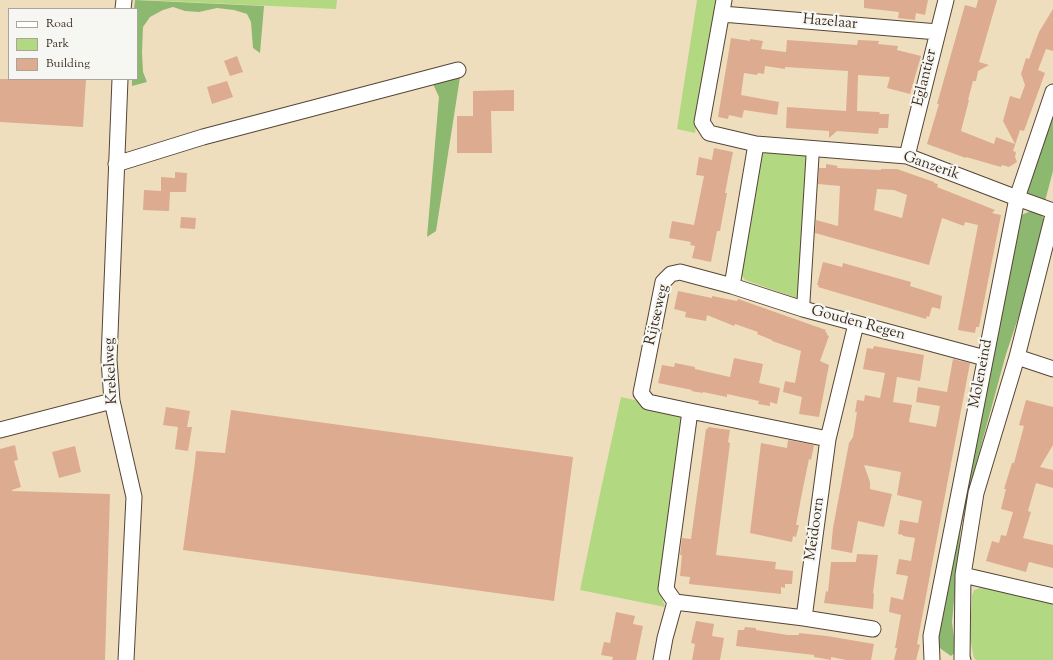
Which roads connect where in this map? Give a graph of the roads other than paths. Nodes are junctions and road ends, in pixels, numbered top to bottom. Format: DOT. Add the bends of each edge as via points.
graph roads {
  1 [pos="946,0"];
  2 [pos="723,7"];
  3 [pos="938,32"];
  4 [pos="458,70"];
  5 [pos="120,80"];
  6 [pos="1053,92"];
  7 [pos="756,144"];
  8 [pos="813,148"];
  9 [pos="907,156"];
  10 [pos="116,164"];
  11 [pos="1017,198"];
  12 [pos="1053,211"];
  13 [pos="1053,215"];
  14 [pos="732,286"];
  15 [pos="803,309"];
  16 [pos="856,324"];
  17 [pos="1017,357"];
  18 [pos="985,358"];
  19 [pos="1053,369"];
  20 [pos="112,401"];
  21 [pos="690,411"];
  22 [pos="0,430"];
  23 [pos="828,439"];
  24 [pos="963,575"];
  25 [pos="1053,596"];
  26 [pos="675,602"];
  27 [pos="804,618"];
  28 [pos="873,629"];
  29 [pos="126,660"];
  30 [pos="661,660"];
  31 [pos="932,660"];
  32 [pos="961,660"];
  1 -- 3 [label="street, Eglantier"];
  2 -- 3 [label="street, Hazelaar"];
  2 -- 7 [label="street" via="702,122 709,133"];
  3 -- 9 [label="street, Eglantier"];
  4 -- 10 [label="street" via="203,137"];
  5 -- 10 [label="street, Krekelweg"];
  6 -- 11 [label="street, Moleneind"];
  7 -- 8 [label="street, Ganzerik"];
  7 -- 14 [label="street"];
  8 -- 9 [label="street, Ganzerik"];
  8 -- 15 [label="street"];
  9 -- 11 [label="street, Ganzerik"];
  10 -- 20 [label="street, Krekelweg" via="109,360"];
  11 -- 12 [label="street, Ganzerik"];
  11 -- 18 [label="street, Moleneind"];
  13 -- 17 [label="street, Moleneind"];
  14 -- 15 [label="street, Gouden Regen"];
  14 -- 21 [label="street, Rijtseweg" via="680,272 671,274 662,282 641,393 648,402"];
  15 -- 16 [label="street, Gouden Regen"];
  16 -- 18 [label="street, Gouden Regen"];
  16 -- 23 [label="street, Meidoorn"];
  17 -- 19 [label="street"];
  17 -- 24 [label="street, Moleneind" via="976,493"];
  18 -- 31 [label="street, Moleneind" via="931,636"];
  20 -- 22 [label="street"];
  20 -- 29 [label="street, Krekelweg" via="134,497"];
  21 -- 23 [label="street"];
  21 -- 26 [label="street" via="666,589"];
  23 -- 27 [label="street, Meidoorn"];
  24 -- 25 [label="street"];
  24 -- 32 [label="street, Moleneind"];
  26 -- 27 [label="street"];
  26 -- 30 [label="street"];
  27 -- 28 [label="street"];
}
